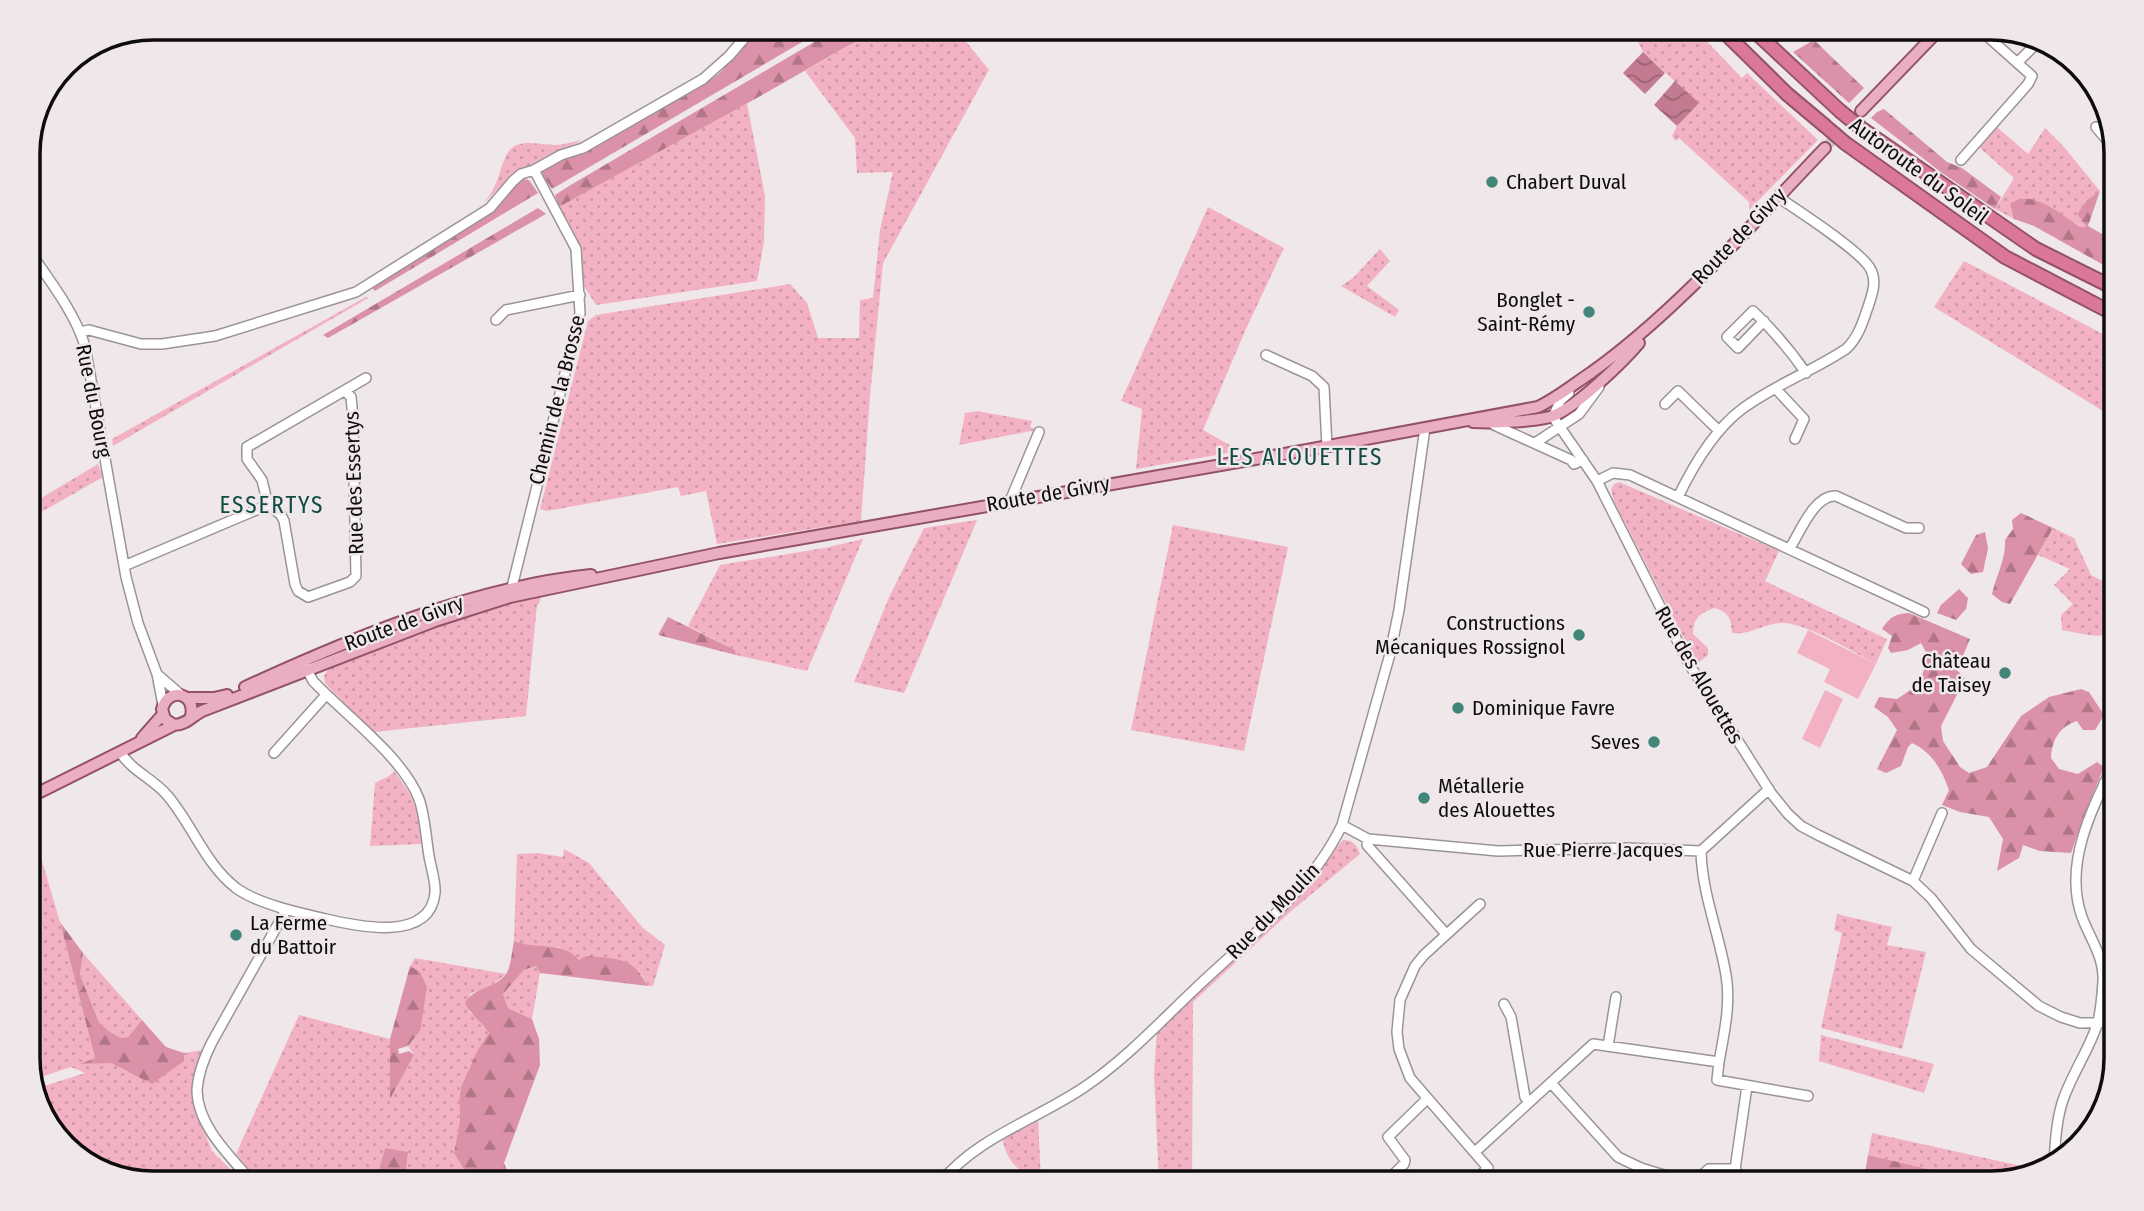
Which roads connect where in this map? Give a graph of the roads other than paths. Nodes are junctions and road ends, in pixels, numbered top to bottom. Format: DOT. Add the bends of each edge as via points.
graph roads {
  1 [pos="743,40"];
  2 [pos="1732,40"];
  3 [pos="1764,40"];
  4 [pos="1929,40"];
  5 [pos="1992,40"];
  6 [pos="2032,48"];
  7 [pos="2018,62"];
  8 [pos="1861,111"];
  9 [pos="2096,127"];
  10 [pos="2103,135"];
  11 [pos="1825,148"];
  12 [pos="1961,160"];
  13 [pos="534,170"];
  14 [pos="1779,197"];
  15 [pos="40,267"];
  16 [pos="2104,283"];
  17 [pos="580,295"];
  18 [pos="2104,309"];
  19 [pos="496,320"];
  20 [pos="1764,321"];
  21 [pos="1653,324"];
  22 [pos="80,332"];
  23 [pos="1266,355"];
  24 [pos="1806,373"];
  25 [pos="366,378"];
  26 [pos="1598,383"];
  27 [pos="1776,389"];
  28 [pos="345,391"];
  29 [pos="1665,404"];
  30 [pos="1558,405"];
  31 [pos="1468,421"];
  32 [pos="1560,421"];
  33 [pos="1486,423"];
  34 [pos="1424,428"];
  35 [pos="1720,431"];
  36 [pos="1039,432"];
  37 [pos="1795,439"];
  38 [pos="1535,443"];
  39 [pos="1327,447"];
  40 [pos="1583,460"];
  41 [pos="1597,481"];
  42 [pos="1678,497"];
  43 [pos="1010,500"];
  44 [pos="268,505"];
  45 [pos="1919,528"];
  46 [pos="1790,548"];
  47 [pos="124,566"];
  48 [pos="510,593"];
  49 [pos="1924,612"];
  50 [pos="305,665"];
  51 [pos="157,674"];
  52 [pos="326,695"];
  53 [pos="184,697"];
  54 [pos="163,709"];
  55 [pos="191,716"];
  56 [pos="174,725"];
  57 [pos="138,743"];
  58 [pos="120,752"];
  59 [pos="274,753"];
  60 [pos="2104,783"];
  61 [pos="1769,789"];
  62 [pos="40,792"];
  63 [pos="1942,813"];
  64 [pos="1342,825"];
  65 [pos="1368,839"];
  66 [pos="1701,851"];
  67 [pos="1913,881"];
  68 [pos="1480,904"];
  69 [pos="286,910"];
  70 [pos="1446,934"];
  71 [pos="1616,997"];
  72 [pos="1504,1004"];
  73 [pos="2104,1023"];
  74 [pos="2097,1024"];
  75 [pos="1608,1046"];
  76 [pos="1719,1062"];
  77 [pos="1551,1083"];
  78 [pos="1747,1086"];
  79 [pos="1808,1096"];
  80 [pos="1427,1099"];
  81 [pos="1529,1102"];
  82 [pos="2055,1150"];
  83 [pos="1475,1153"];
  84 [pos="1735,1168"];
  85 [pos="243,1171"];
  86 [pos="952,1171"];
  87 [pos="1397,1171"];
  88 [pos="1486,1171"];
  89 [pos="1650,1171"];
  90 [pos="1706,1171"];
  91 [pos="1735,1171"];
  1 -- 13 [label="street" via="703,79 583,148"];
  2 -- 18 [label="highway, Autoroute du Soleil, bridge" via="1845,143 2005,257"];
  3 -- 16 [label="highway, Autoroute du Soleil, bridge" via="1861,128 2036,249"];
  4 -- 8 [label="main road"];
  5 -- 7 [label="street"];
  6 -- 7 [label="street"];
  7 -- 12 [label="street" via="2031,79"];
  9 -- 10 [label="street"];
  11 -- 14 [label="main road, Route de Givry"];
  13 -- 17 [label="street, Chemin de la Brosse" via="576,249"];
  13 -- 22 [label="street" via="521,174 490,208 356,292 215,337 141,344 89,330"];
  14 -- 21 [label="main road, Route de Givry"];
  14 -- 24 [label="street" via="1865,261 1874,279 1864,321 1853,343"];
  15 -- 22 [label="street, Rue du Bourg"];
  17 -- 19 [label="street" via="506,310"];
  17 -- 48 [label="street, Chemin de la Brosse" via="580,313"];
  20 -- 24 [label="street"];
  21 -- 26 [label="main road, Route de Givry"];
  21 -- 30 [label="main road, Route de Givry"];
  22 -- 47 [label="street, Rue du Bourg"];
  23 -- 39 [label="street" via="1312,376 1324,387"];
  24 -- 27 [label="street"];
  25 -- 28 [label="street, Rue des Essertys"];
  26 -- 30 [label="main road, Route de Givry"];
  26 -- 32 [label="street" via="1579,414"];
  27 -- 35 [label="street" via="1741,410"];
  27 -- 37 [label="street" via="1804,419"];
  28 -- 44 [label="street, Rue des Essertys" via="247,447 247,459 262,480"];
  28 -- 44 [label="street, Rue des Essertys" via="351,397 353,418 354,579 308,597 298,592 284,521"];
  29 -- 35 [label="street" via="1678,391"];
  30 -- 31 [label="main road, Route de Givry"];
  30 -- 32 [label="main road, Route de Givry"];
  31 -- 33 [label="main road, Route de Givry"];
  31 -- 34 [label="main road, Route de Givry"];
  32 -- 33 [label="main road, Route de Givry"];
  32 -- 38 [label="street"];
  32 -- 40 [label="street, Rue des Alouettes"];
  33 -- 38 [label="street"];
  34 -- 39 [label="main road, Route de Givry"];
  34 -- 64 [label="street, Rue du Moulin" via="1390,654"];
  35 -- 42 [label="street"];
  36 -- 43 [label="street"];
  38 -- 40 [label="street" via="1574,464"];
  39 -- 43 [label="main road, Route de Givry"];
  40 -- 41 [label="street, Rue des Alouettes"];
  41 -- 42 [label="street" via="1621,472"];
  41 -- 61 [label="street, Rue des Alouettes" via="1689,664"];
  42 -- 46 [label="street"];
  43 -- 48 [label="main road, Route de Givry" via="629,571 567,577"];
  44 -- 47 [label="street"];
  45 -- 46 [label="street" via="1906,528 1830,496 1818,502"];
  46 -- 49 [label="street"];
  47 -- 51 [label="street, Rue du Bourg"];
  48 -- 50 [label="main road, Route de Givry" via="486,594 384,629"];
  50 -- 52 [label="street"];
  50 -- 53 [label="main road, Route de Givry" via="225,696"];
  50 -- 55 [label="main road, Route de Givry"];
  51 -- 53 [label="street, Rue du Bourg"];
  51 -- 54 [label="street, Rue du Bourg"];
  52 -- 59 [label="street"];
  52 -- 69 [label="street" via="411,782 420,801 435,891 432,907 411,923 395,927 357,926"];
  53 -- 54 [label="main road" via="173,695"];
  53 -- 55 [label="main road"];
  54 -- 56 [label="main road" via="165,719"];
  54 -- 57 [label="main road"];
  55 -- 56 [label="main road"];
  56 -- 57 [label="main road"];
  57 -- 58 [label="main road"];
  58 -- 62 [label="main road"];
  58 -- 69 [label="street" via="166,793 222,876 238,890"];
  60 -- 74 [label="street" via="2076,867 2077,902 2103,968"];
  61 -- 66 [label="street"];
  61 -- 67 [label="street, Rue des Alouettes" via="1801,826"];
  63 -- 67 [label="street"];
  64 -- 65 [label="street, Rue Pierre Jacques"];
  64 -- 86 [label="street, Rue du Moulin" via="1332,847 1302,886 1104,1073 969,1154"];
  65 -- 66 [label="street, Rue Pierre Jacques" via="1498,851"];
  65 -- 70 [label="street" via="1367,845"];
  66 -- 76 [label="street, Rue Pierre Jacques" via="1706,900 1726,975 1727,1008"];
  67 -- 74 [label="street, Rue des Alouettes" via="1971,949 2019,991 2060,1017"];
  68 -- 70 [label="street"];
  69 -- 85 [label="street" via="212,1042 197,1090 207,1123"];
  70 -- 80 [label="street" via="1415,966 1398,1015 1404,1064"];
  71 -- 75 [label="street"];
  72 -- 81 [label="street" via="1511,1017"];
  73 -- 74 [label="street, Rue des Alouettes"];
  74 -- 82 [label="street" via="2063,1099"];
  75 -- 76 [label="street"];
  75 -- 77 [label="street" via="1593,1044"];
  76 -- 78 [label="street" via="1717,1080"];
  77 -- 81 [label="street"];
  77 -- 89 [label="street" via="1618,1157"];
  78 -- 79 [label="street"];
  78 -- 84 [label="street"];
  80 -- 83 [label="street"];
  80 -- 87 [label="street" via="1388,1137 1405,1160"];
  81 -- 83 [label="street"];
  83 -- 88 [label="street" via="1489,1168"];
  84 -- 90 [label="street"];
  84 -- 91 [label="street"];
}
